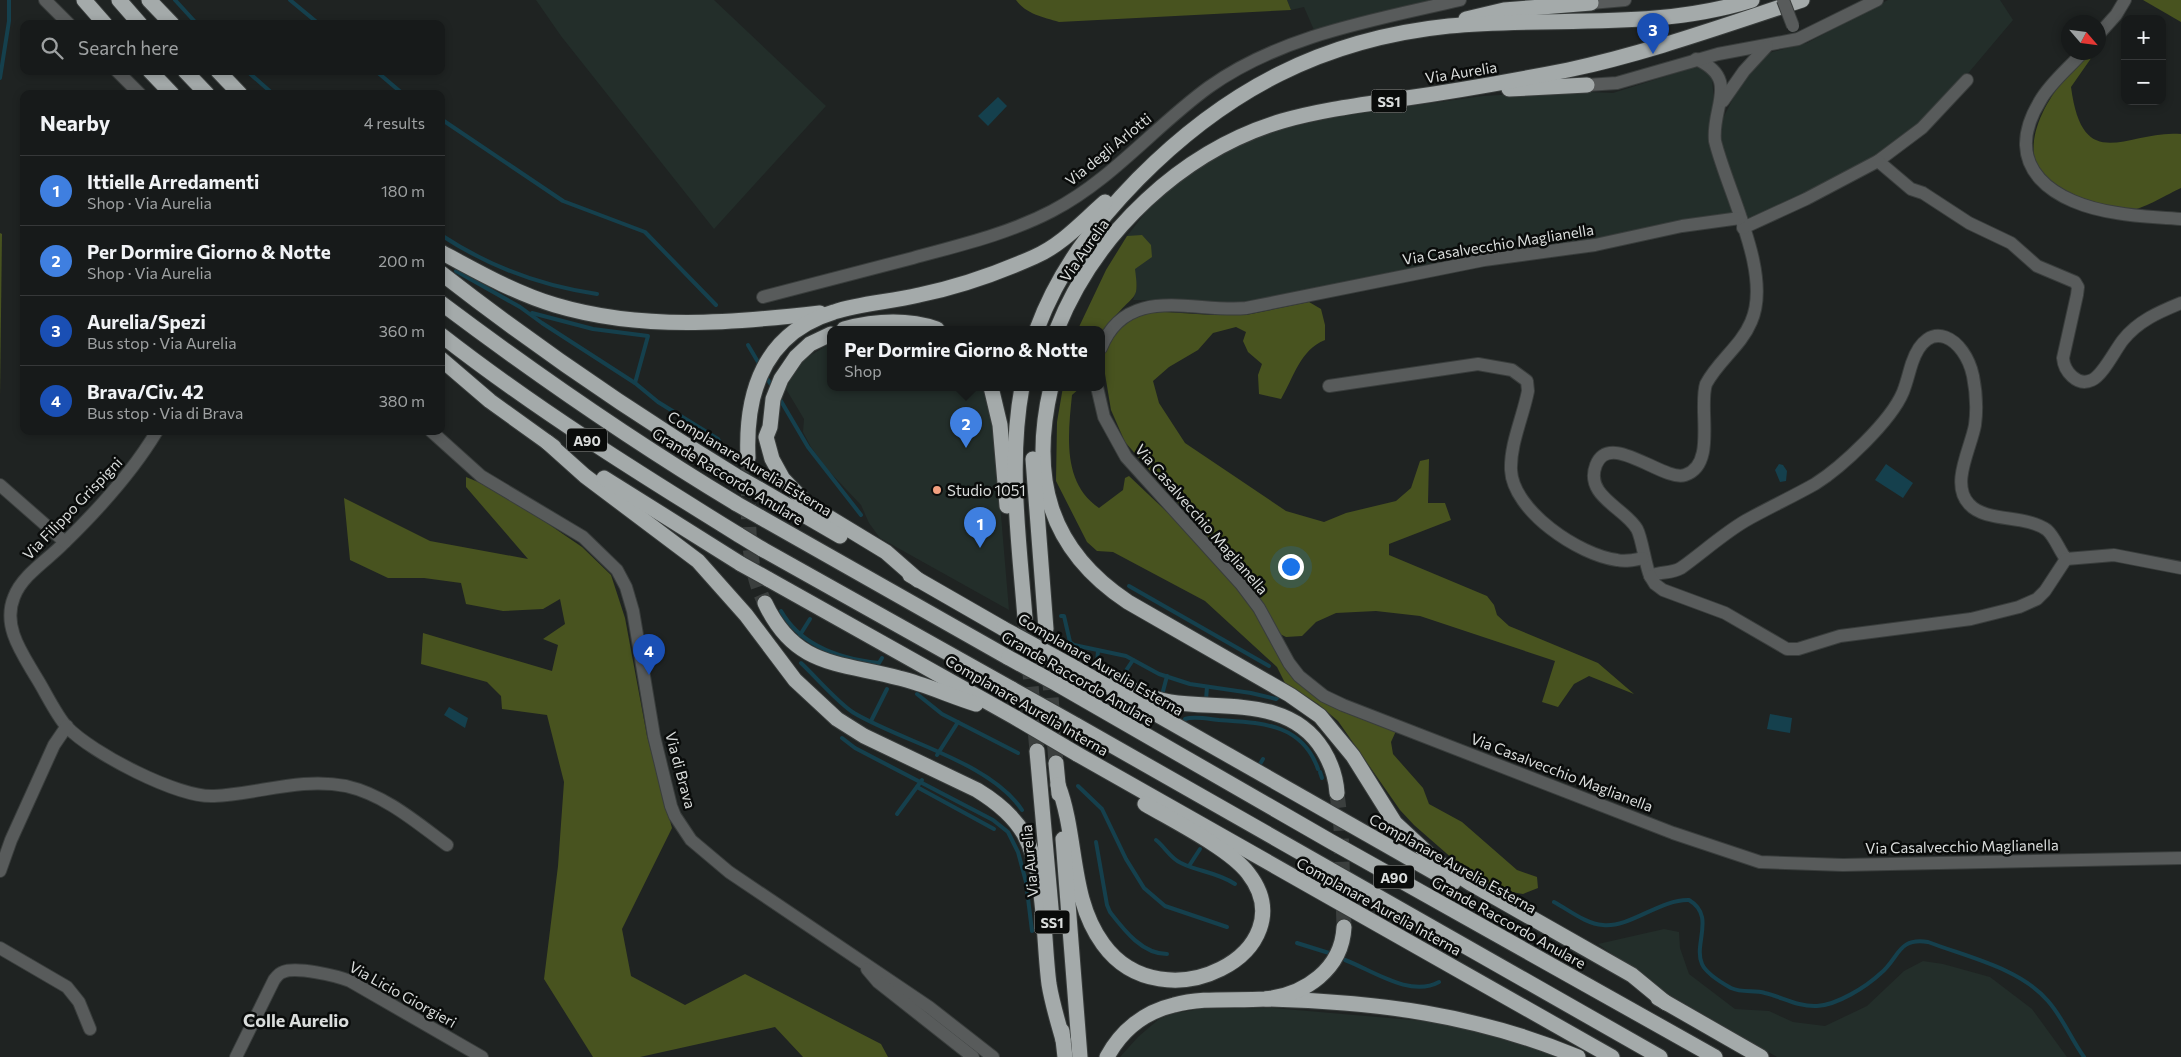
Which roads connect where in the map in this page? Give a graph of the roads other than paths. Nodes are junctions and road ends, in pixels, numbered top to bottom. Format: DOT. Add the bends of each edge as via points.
graph roads {
  1 [pos="44,0"];
  2 [pos="84,0"];
  3 [pos="119,0"];
  4 [pos="149,0"];
  5 [pos="1460,0"];
  6 [pos="1625,0"];
  7 [pos="1752,0"];
  8 [pos="1783,0"];
  9 [pos="1802,0"];
  10 [pos="1876,0"];
  11 [pos="2125,0"];
  12 [pos="1591,2"];
  13 [pos="65,20"];
  14 [pos="102,20"];
  15 [pos="136,20"];
  16 [pos="168,20"];
  17 [pos="1451,26"];
  18 [pos="2106,26"];
  19 [pos="1798,39"];
  20 [pos="1767,46"];
  21 [pos="1696,59"];
  22 [pos="2075,60"];
  23 [pos="122,75"];
  24 [pos="154,75"];
  25 [pos="189,75"];
  26 [pos="222,75"];
  27 [pos="1966,80"];
  28 [pos="1588,85"];
  29 [pos="1467,89"];
  30 [pos="136,90"];
  31 [pos="168,90"];
  32 [pos="203,90"];
  33 [pos="236,90"];
  34 [pos="1721,103"];
  35 [pos="1166,151"];
  36 [pos="1878,161"];
  37 [pos="2181,219"];
  38 [pos="1742,223"];
  39 [pos="445,254"];
  40 [pos="445,276"];
  41 [pos="1080,284"];
  42 [pos="763,297"];
  43 [pos="2181,303"];
  44 [pos="445,306"];
  45 [pos="836,311"];
  46 [pos="869,326"];
  47 [pos="926,326"];
  48 [pos="1038,326"];
  49 [pos="1059,326"];
  50 [pos="1069,326"];
  51 [pos="827,336"];
  52 [pos="445,339"];
  53 [pos="1105,341"];
  54 [pos="445,362"];
  55 [pos="1329,386"];
  56 [pos="992,391"];
  57 [pos="1021,391"];
  58 [pos="1040,391"];
  59 [pos="1050,391"];
  60 [pos="1098,391"];
  61 [pos="154,435"];
  62 [pos="435,435"];
  63 [pos="547,442"];
  64 [pos="748,458"];
  65 [pos="0,485"];
  66 [pos="65,542"];
  67 [pos="1643,558"];
  68 [pos="2066,559"];
  69 [pos="2181,568"];
  70 [pos="1650,576"];
  71 [pos="1022,578"];
  72 [pos="918,580"];
  73 [pos="765,603"];
  74 [pos="1025,618"];
  75 [pos="1046,630"];
  76 [pos="1076,669"];
  77 [pos="999,709"];
  78 [pos="67,726"];
  79 [pos="1037,751"];
  80 [pos="1056,763"];
  81 [pos="1095,764"];
  82 [pos="1058,786"];
  83 [pos="1337,793"];
  84 [pos="447,845"];
  85 [pos="2181,858"];
  86 [pos="0,871"];
  87 [pos="1344,927"];
  88 [pos="0,948"];
  89 [pos="860,959"];
  90 [pos="1266,999"];
  91 [pos="1666,1003"];
  92 [pos="90,1029"];
  93 [pos="1063,1040"];
  94 [pos="236,1057"];
  95 [pos="482,1057"];
  96 [pos="974,1057"];
  97 [pos="993,1057"];
  98 [pos="1065,1057"];
  99 [pos="1080,1057"];
  100 [pos="1107,1057"];
  101 [pos="1578,1057"];
  102 [pos="1612,1057"];
  103 [pos="1660,1057"];
  104 [pos="1715,1057"];
  105 [pos="1761,1057"];
  1 -- 13 [label="street"];
  2 -- 14 [label="highway"];
  3 -- 15 [label="highway"];
  4 -- 16 [label="highway"];
  5 -- 42 [label="street, Via degli Arlotti" via="1340,28 1236,68 1208,87 1097,183 1025,224 981,240"];
  6 -- 12 [label="street"];
  7 -- 17 [label="highway, Via Aurelia" via="1708,12 1654,18"];
  8 -- 19 [label="street, bridge"];
  9 -- 29 [label="highway, Via Aurelia / SS1" via="1701,34 1608,60"];
  10 -- 19 [label="street"];
  11 -- 18 [label="street"];
  12 -- 17 [label="highway" via="1504,10"];
  17 -- 35 [label="highway, Via Aurelia" via="1389,35 1310,59 1224,105"];
  19 -- 20 [label="street"];
  20 -- 21 [label="street"];
  20 -- 34 [label="street"];
  21 -- 28 [label="street" via="1628,80"];
  21 -- 34 [label="street" via="1718,76 1723,89"];
  22 -- 37 [label="street" via="2040,100 2034,112 2025,146 2032,170 2059,195 2079,204 2116,213"];
  23 -- 30 [label="street"];
  24 -- 31 [label="highway"];
  25 -- 32 [label="highway"];
  26 -- 33 [label="highway"];
  27 -- 36 [label="street, Via Casalvecchio Maglianella" via="1922,128"];
  28 -- 29 [label="highway"];
  29 -- 41 [label="highway, Via Aurelia / SS1" via="1298,117 1256,131 1213,151 1170,180 1136,210 1112,237"];
  34 -- 38 [label="street" via="1714,123 1715,141"];
  35 -- 45 [label="highway" via="1065,237 1039,254 920,295"];
  35 -- 48 [label="highway, Via Aurelia" via="1084,239 1062,275"];
  36 -- 38 [label="street, Via Casalvecchio Maglianella" via="1806,199"];
  36 -- 43 [label="street" via="1911,189 1923,192 1969,223 2011,242 2037,266 2075,282 2078,295 2063,358 2064,368 2077,379 2092,380 2134,328"];
  38 -- 53 [label="street, Via Casalvecchio Maglianella" via="1682,226 1595,245 1464,263 1246,308 1216,310 1164,304 1145,306 1121,319"];
  38 -- 67 [label="street" via="1757,274 1757,304 1746,332 1705,386 1704,450 1699,462 1691,472 1679,476 1612,453 1604,456 1596,466 1594,476 1600,491 1608,503 1636,528"];
  39 -- 45 [label="highway" via="519,291 556,305 624,319 736,322"];
  40 -- 72 [label="highway, Complanare Aurelia Esterna, bridge" via="598,389 758,490"];
  41 -- 49 [label="highway, Via Aurelia / SS1"];
  41 -- 50 [label="highway"];
  44 -- 104 [label="highway, Grande Raccordo Anulare / A90, bridge" via="522,365 613,427 737,504"];
  45 -- 64 [label="highway" via="804,325 770,357 751,402"];
  46 -- 47 [label="highway" via="894,323"];
  51 -- 72 [label="highway" via="810,344 787,368 773,399 766,437 769,447 777,468 791,489 817,511 886,552"];
  52 -- 103 [label="highway, A90, bridge" via="597,448 762,549"];
  54 -- 63 [label="highway, Complanare Aurelia Interna" via="490,401"];
  55 -- 67 [label="street" via="1478,364 1512,370 1526,381 1528,391 1511,470 1523,503 1566,539 1602,557 1627,561"];
  56 -- 71 [label="highway" via="1000,425 1010,535"];
  57 -- 71 [label="highway" via="1017,420 1015,501"];
  58 -- 75 [label="highway" via="1032,462"];
  59 -- 91 [label="highway" via="1041,446 1045,487 1064,536 1090,570 1128,602 1290,695 1320,716 1353,756 1396,823 1436,861 1632,975"];
  60 -- 85 [label="street, Via Casalvecchio Maglianella" via="1104,416 1126,457 1241,584 1299,676 1343,706 1673,834 1760,862 1843,866"];
  61 -- 66 [label="street, Via Filippo Grispigni" via="128,475"];
  62 -- 89 [label="street, Via di Brava" via="481,476 583,537 617,570 633,611 654,736 671,806 685,833 729,872"];
  63 -- 77 [label="highway, Complanare Aurelia Interna, bridge" via="741,564"];
  63 -- 93 [label="highway" via="585,476 698,561 746,615 795,680 833,716 864,736 977,790 994,801 1016,823 1027,842 1036,870 1050,989"];
  65 -- 66 [label="street"];
  66 -- 78 [label="street, Via Filippo Grispigni" via="20,586 10,615 17,643"];
  67 -- 70 [label="street"];
  68 -- 69 [label="street" via="2114,555"];
  68 -- 70 [label="street" via="2045,591 2020,607 1971,619 1840,636 1798,649 1787,649 1725,613 1663,590"];
  68 -- 70 [label="street" via="2047,530 2024,520 1977,510 1963,495 1963,468 1975,424 1973,376 1961,348 1952,340 1934,336 1925,339 1916,349 1903,393 1891,411 1848,458 1817,483 1743,522 1681,568"];
  71 -- 74 [label="highway"];
  72 -- 76 [label="highway, Complanare Aurelia Esterna, bridge"];
  73 -- 77 [label="highway" via="776,625 788,639 817,658 900,678"];
  76 -- 83 [label="highway" via="1162,700 1258,709 1288,717 1322,748 1332,769"];
  76 -- 91 [label="highway, Complanare Aurelia Esterna"];
  77 -- 81 [label="highway, Complanare Aurelia Interna, bridge"];
  78 -- 84 [label="street, Via Filippo Grispigni" via="114,761 199,795 220,796 312,782 360,790 392,805"];
  78 -- 86 [label="street" via="11,840"];
  79 -- 93 [label="highway, Via Aurelia / SS1"];
  80 -- 82 [label="highway, SS1"];
  81 -- 82 [label="highway" via="1128,794 1230,856 1251,876 1261,899 1260,927 1249,947 1231,964 1206,976 1169,981 1139,974 1117,960 1098,936 1084,909 1068,815"];
  81 -- 102 [label="highway, Complanare Aurelia Interna"];
  82 -- 99 [label="highway, SS1"];
  87 -- 90 [label="highway" via="1335,960 1323,975 1296,991"];
  88 -- 92 [label="street" via="72,992 80,1002"];
  89 -- 96 [label="street" via="878,982"];
  89 -- 97 [label="street, Via di Brava" via="929,1006"];
  90 -- 100 [label="highway" via="1203,1001 1165,1008 1131,1026"];
  90 -- 101 [label="highway" via="1346,1002 1423,1011 1500,1029"];
  91 -- 105 [label="highway, Complanare Aurelia Esterna"];
  93 -- 98 [label="highway, Via Aurelia / SS1"];
  94 -- 95 [label="street, Via Licio Giorgieri" via="274,980 278,974 288,970 350,981"];
}
